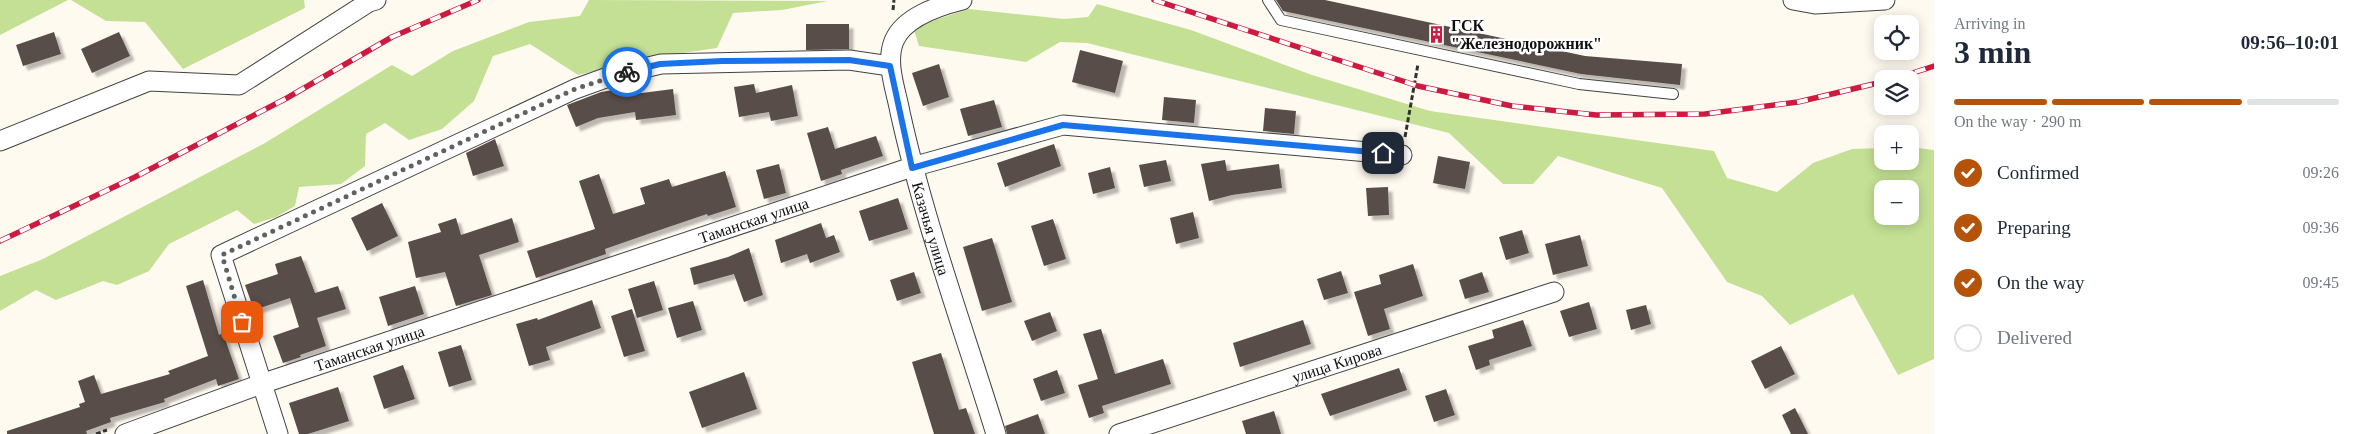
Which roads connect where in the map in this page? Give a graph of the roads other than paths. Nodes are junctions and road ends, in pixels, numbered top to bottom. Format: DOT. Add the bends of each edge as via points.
graph roads {
  1 [pos="962,0"];
  2 [pos="1268,0"];
  3 [pos="1793,0"];
  4 [pos="1885,0"];
  5 [pos="371,1"];
  6 [pos="890,66"];
  7 [pos="1673,94"];
  8 [pos="0,141"];
  9 [pos="1402,155"];
  10 [pos="912,168"];
  11 [pos="1554,292"];
  12 [pos="261,384"];
  13 [pos="124,434"];
  14 [pos="278,434"];
  15 [pos="996,434"];
  16 [pos="1119,434"];
  1 -- 6 [label="street, Казачья улица" via="938,6 901,28 893,43"];
  2 -- 7 [label="lane" via="1281,20 1579,84"];
  3 -- 4 [label="street" via="1815,4"];
  5 -- 8 [label="street" via="239,85 150,81"];
  6 -- 10 [label="street, Казачья улица"];
  6 -- 12 [label="street" via="849,60 722,61 660,64 611,76 575,89 222,255"];
  9 -- 10 [label="street, Таманская улица" via="1063,125"];
  10 -- 12 [label="street, Таманская улица"];
  10 -- 15 [label="street, Казачья улица"];
  11 -- 16 [label="street, улица Кирова"];
  12 -- 13 [label="street, Таманская улица"];
  12 -- 14 [label="street"];
}
